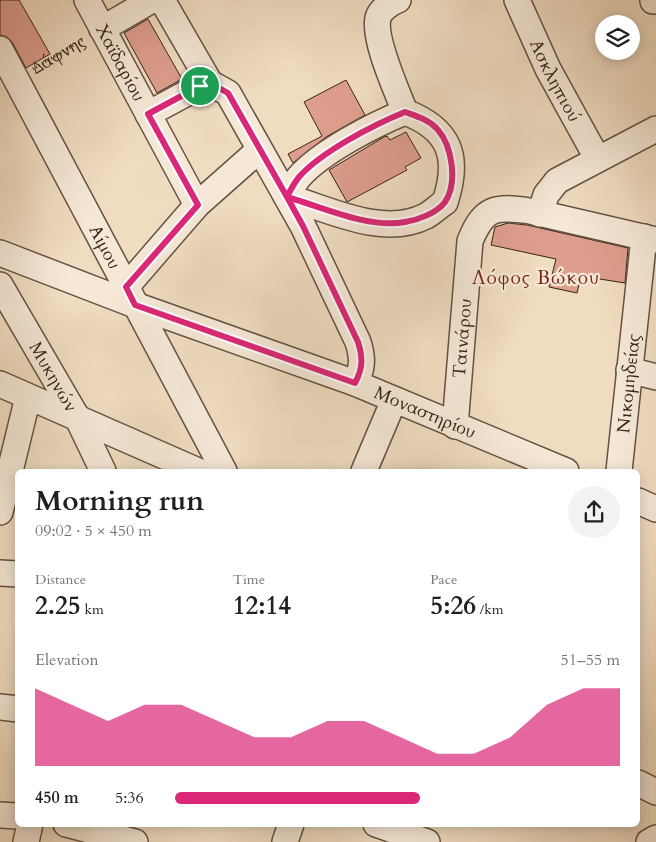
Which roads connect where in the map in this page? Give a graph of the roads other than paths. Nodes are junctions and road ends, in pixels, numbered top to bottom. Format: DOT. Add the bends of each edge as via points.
graph roads {
  1 [pos="87,0"];
  2 [pos="152,0"];
  3 [pos="162,0"];
  4 [pos="398,0"];
  5 [pos="517,0"];
  6 [pos="102,29"];
  7 [pos="0,50"];
  8 [pos="210,83"];
  9 [pos="405,112"];
  10 [pos="148,114"];
  11 [pos="656,129"];
  12 [pos="259,150"];
  13 [pos="597,158"];
  14 [pos="287,197"];
  15 [pos="445,202"];
  16 [pos="198,205"];
  17 [pos="540,214"];
  18 [pos="477,223"];
  19 [pos="650,239"];
  20 [pos="0,254"];
  21 [pos="0,285"];
  22 [pos="131,296"];
  23 [pos="629,370"];
  24 [pos="656,377"];
  25 [pos="355,383"];
  26 [pos="0,384"];
  27 [pos="28,397"];
  28 [pos="394,400"];
  29 [pos="78,419"];
  30 [pos="455,426"];
  31 [pos="102,469"];
  32 [pos="193,469"];
  33 [pos="223,469"];
  34 [pos="365,469"];
  35 [pos="561,469"];
  36 [pos="619,469"];
  37 [pos="640,502"];
  38 [pos="656,509"];
  39 [pos="0,510"];
  40 [pos="0,573"];
  41 [pos="15,574"];
  42 [pos="0,707"];
  43 [pos="15,709"];
  44 [pos="640,784"];
  45 [pos="656,792"];
  46 [pos="0,816"];
  47 [pos="15,816"];
  48 [pos="29,827"];
  49 [pos="78,827"];
  50 [pos="144,827"];
  51 [pos="290,827"];
  52 [pos="390,827"];
  53 [pos="656,838"];
  54 [pos="26,842"];
  55 [pos="135,842"];
  56 [pos="140,842"];
  57 [pos="285,842"];
  58 [pos="427,842"];
  59 [pos="649,842"];
  1 -- 6 [label="street, Χαϊδαρίου"];
  2 -- 6 [label="street, Δάφνης"];
  3 -- 8 [label="street"];
  4 -- 9 [label="street" via="378,16 377,30"];
  5 -- 13 [label="street, Ασκληπιού" via="548,69"];
  6 -- 10 [label="street, Χαϊδαρίου"];
  7 -- 22 [label="street, Αίμου"];
  8 -- 10 [label="street"];
  8 -- 12 [label="street" via="228,93"];
  9 -- 14 [label="street" via="364,131 311,165 298,178"];
  9 -- 15 [label="street" via="438,130 446,144 453,162"];
  10 -- 16 [label="street, Χαϊδαρίου"];
  11 -- 13 [label="street"];
  12 -- 14 [label="street"];
  12 -- 16 [label="street"];
  13 -- 17 [label="street" via="557,181 546,195"];
  14 -- 15 [label="street" via="384,224 426,216"];
  14 -- 25 [label="street" via="358,342 361,372"];
  15 -- 18 [label="street"];
  16 -- 22 [label="street"];
  17 -- 18 [label="street" via="513,208 497,210 486,214"];
  17 -- 19 [label="street"];
  18 -- 30 [label="street, Ταινάρου" via="470,241"];
  19 -- 23 [label="street, Νικομηδείας"];
  20 -- 22 [label="street, Μοναστηρίου"];
  21 -- 29 [label="street, Μυκηνών"];
  22 -- 25 [label="street, Μοναστηρίου"];
  22 -- 33 [label="street, Αίμου"];
  23 -- 24 [label="street"];
  23 -- 36 [label="street, Νικομηδείας"];
  25 -- 28 [label="street, Μοναστηρίου"];
  26 -- 27 [label="street"];
  27 -- 29 [label="street"];
  27 -- 39 [label="street"];
  28 -- 30 [label="street, Μοναστηρίου"];
  28 -- 34 [label="street"];
  29 -- 31 [label="street, Μυκηνών"];
  29 -- 32 [label="street"];
  30 -- 35 [label="street, Μοναστηρίου"];
  37 -- 38 [label="street"];
  40 -- 41 [label="street"];
  42 -- 43 [label="street"];
  44 -- 45 [label="street"];
  46 -- 47 [label="street"];
  48 -- 54 [label="street"];
  49 -- 55 [label="street"];
  50 -- 56 [label="street"];
  51 -- 57 [label="street"];
  52 -- 58 [label="street"];
  53 -- 59 [label="street"];
}
